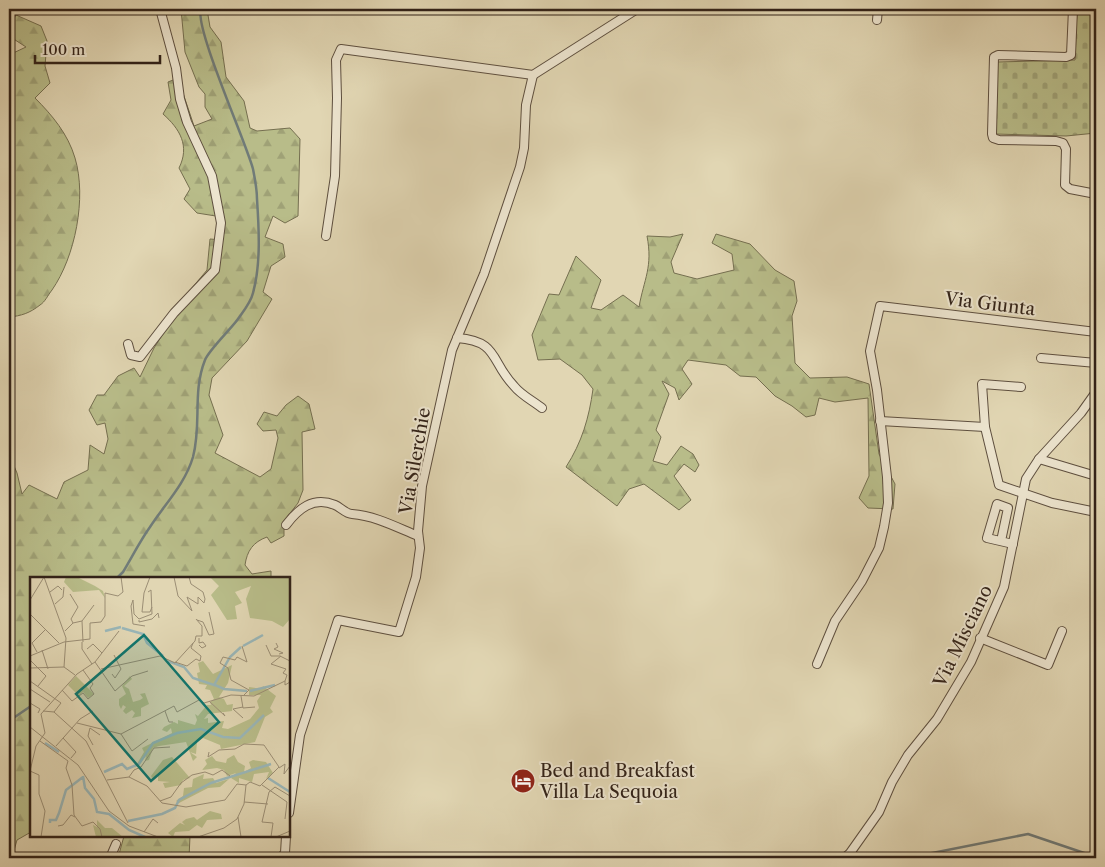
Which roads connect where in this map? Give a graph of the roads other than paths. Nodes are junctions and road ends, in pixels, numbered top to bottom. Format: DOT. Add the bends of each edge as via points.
graph roads {
  1 [pos="160,9"];
  2 [pos="638,9"];
  3 [pos="878,9"];
  4 [pos="1073,9"];
  5 [pos="877,20"];
  6 [pos="533,75"];
  7 [pos="1096,194"];
  8 [pos="326,236"];
  9 [pos="1096,332"];
  10 [pos="457,338"];
  11 [pos="128,344"];
  12 [pos="1041,358"];
  13 [pos="1096,364"];
  14 [pos="1021,387"];
  15 [pos="1096,392"];
  16 [pos="542,408"];
  17 [pos="880,421"];
  18 [pos="985,427"];
  19 [pos="1039,459"];
  20 [pos="1096,476"];
  21 [pos="1022,494"];
  22 [pos="1096,512"];
  23 [pos="286,525"];
  24 [pos="418,536"];
  25 [pos="1001,541"];
  26 [pos="1013,544"];
  27 [pos="1062,631"];
  28 [pos="980,638"];
  29 [pos="816,664"];
  30 [pos="290,806"];
  31 [pos="286,837"];
  32 [pos="116,844"];
  33 [pos="110,858"];
  34 [pos="280,858"];
  35 [pos="844,858"];
  1 -- 11 [label="street" via="187,122 212,176 221,224 219,252 215,270 174,313 140,356 131,355"];
  2 -- 6 [label="street"];
  3 -- 5 [label="street"];
  4 -- 7 [label="street" via="1071,55 994,57 992,134 1000,140 1063,143 1066,148 1065,185"];
  6 -- 8 [label="street" via="341,50 336,60 335,176"];
  6 -- 10 [label="street, Via Silerchie" via="526,105 520,167 484,274"];
  9 -- 17 [label="street, Via Giunta" via="880,306 870,351"];
  10 -- 16 [label="street" via="481,342 495,355 515,388"];
  10 -- 24 [label="street, Via Silerchie" via="425,467"];
  12 -- 13 [label="street"];
  14 -- 18 [label="street" via="982,384"];
  15 -- 19 [label="street, Via Misciano"];
  17 -- 18 [label="street"];
  17 -- 29 [label="street" via="888,503 879,548 836,621"];
  18 -- 21 [label="street" via="999,485"];
  19 -- 20 [label="street"];
  19 -- 21 [label="street, Via Misciano" via="1026,479"];
  21 -- 22 [label="street"];
  21 -- 26 [label="street, Via Misciano"];
  23 -- 24 [label="street" via="297,510 318,501 351,514 375,517"];
  24 -- 30 [label="street, Via Silerchie" via="420,548 416,577 399,632 338,620 300,735"];
  25 -- 25 [label="street" via="987,538 998,504 1008,508"];
  25 -- 26 [label="street"];
  26 -- 28 [label="street, Via Misciano" via="1004,588"];
  27 -- 28 [label="street" via="1048,665"];
  28 -- 35 [label="street, Via Misciano" via="971,662 950,699 908,755 879,812"];
  31 -- 34 [label="street"];
  32 -- 33 [label="street"];
}
